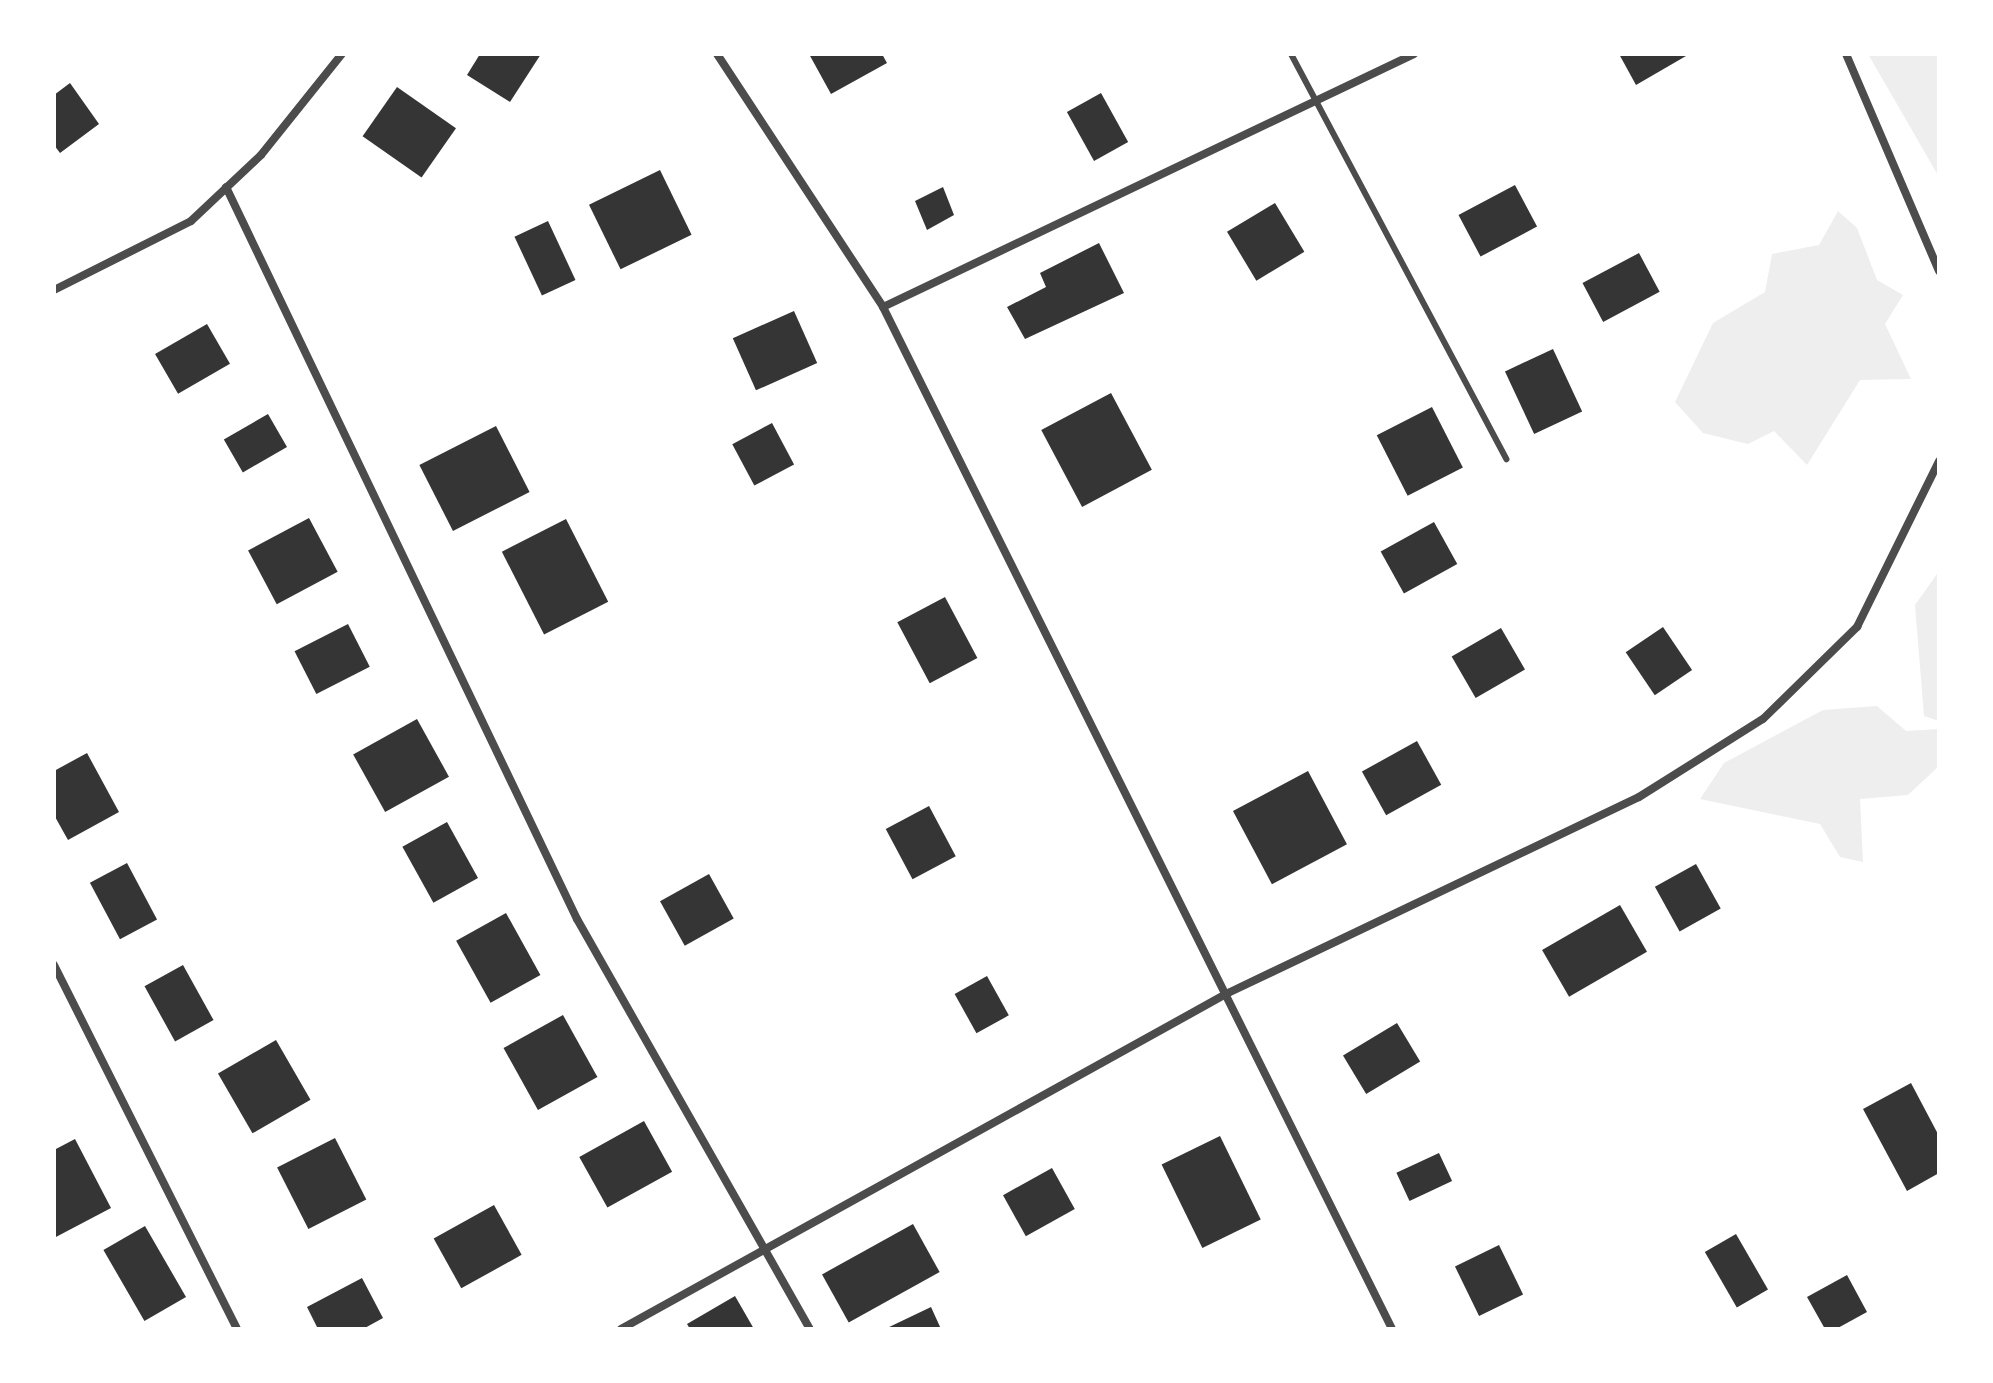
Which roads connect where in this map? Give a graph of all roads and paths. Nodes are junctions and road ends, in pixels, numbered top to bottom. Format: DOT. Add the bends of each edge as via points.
graph roads {
  1 [pos="342,54"];
  2 [pos="717,54"];
  3 [pos="1291,54"];
  4 [pos="1414,54"];
  5 [pos="1846,54"];
  6 [pos="1316,102"];
  7 [pos="226,187"];
  8 [pos="1939,271"];
  9 [pos="54,290"];
  10 [pos="883,307"];
  11 [pos="1506,459"];
  12 [pos="1939,461"];
  13 [pos="54,965"];
  14 [pos="1228,993"];
  15 [pos="769,1250"];
  16 [pos="237,1329"];
  17 [pos="621,1329"];
  18 [pos="810,1329"];
  19 [pos="1392,1329"];
  1 -- 7 [label="street" via="261,155"];
  2 -- 10 [label="street"];
  3 -- 6 [label="lane"];
  4 -- 6 [label="street"];
  5 -- 8 [label="street"];
  6 -- 10 [label="street" via="1217,144"];
  6 -- 11 [label="lane"];
  7 -- 9 [label="street" via="191,221"];
  7 -- 15 [label="street" via="577,919"];
  10 -- 14 [label="street"];
  12 -- 14 [label="street" via="1857,627 1763,719 1639,797"];
  13 -- 16 [label="street"];
  14 -- 15 [label="street"];
  14 -- 19 [label="street"];
  15 -- 17 [label="street"];
  15 -- 18 [label="street"];
}
